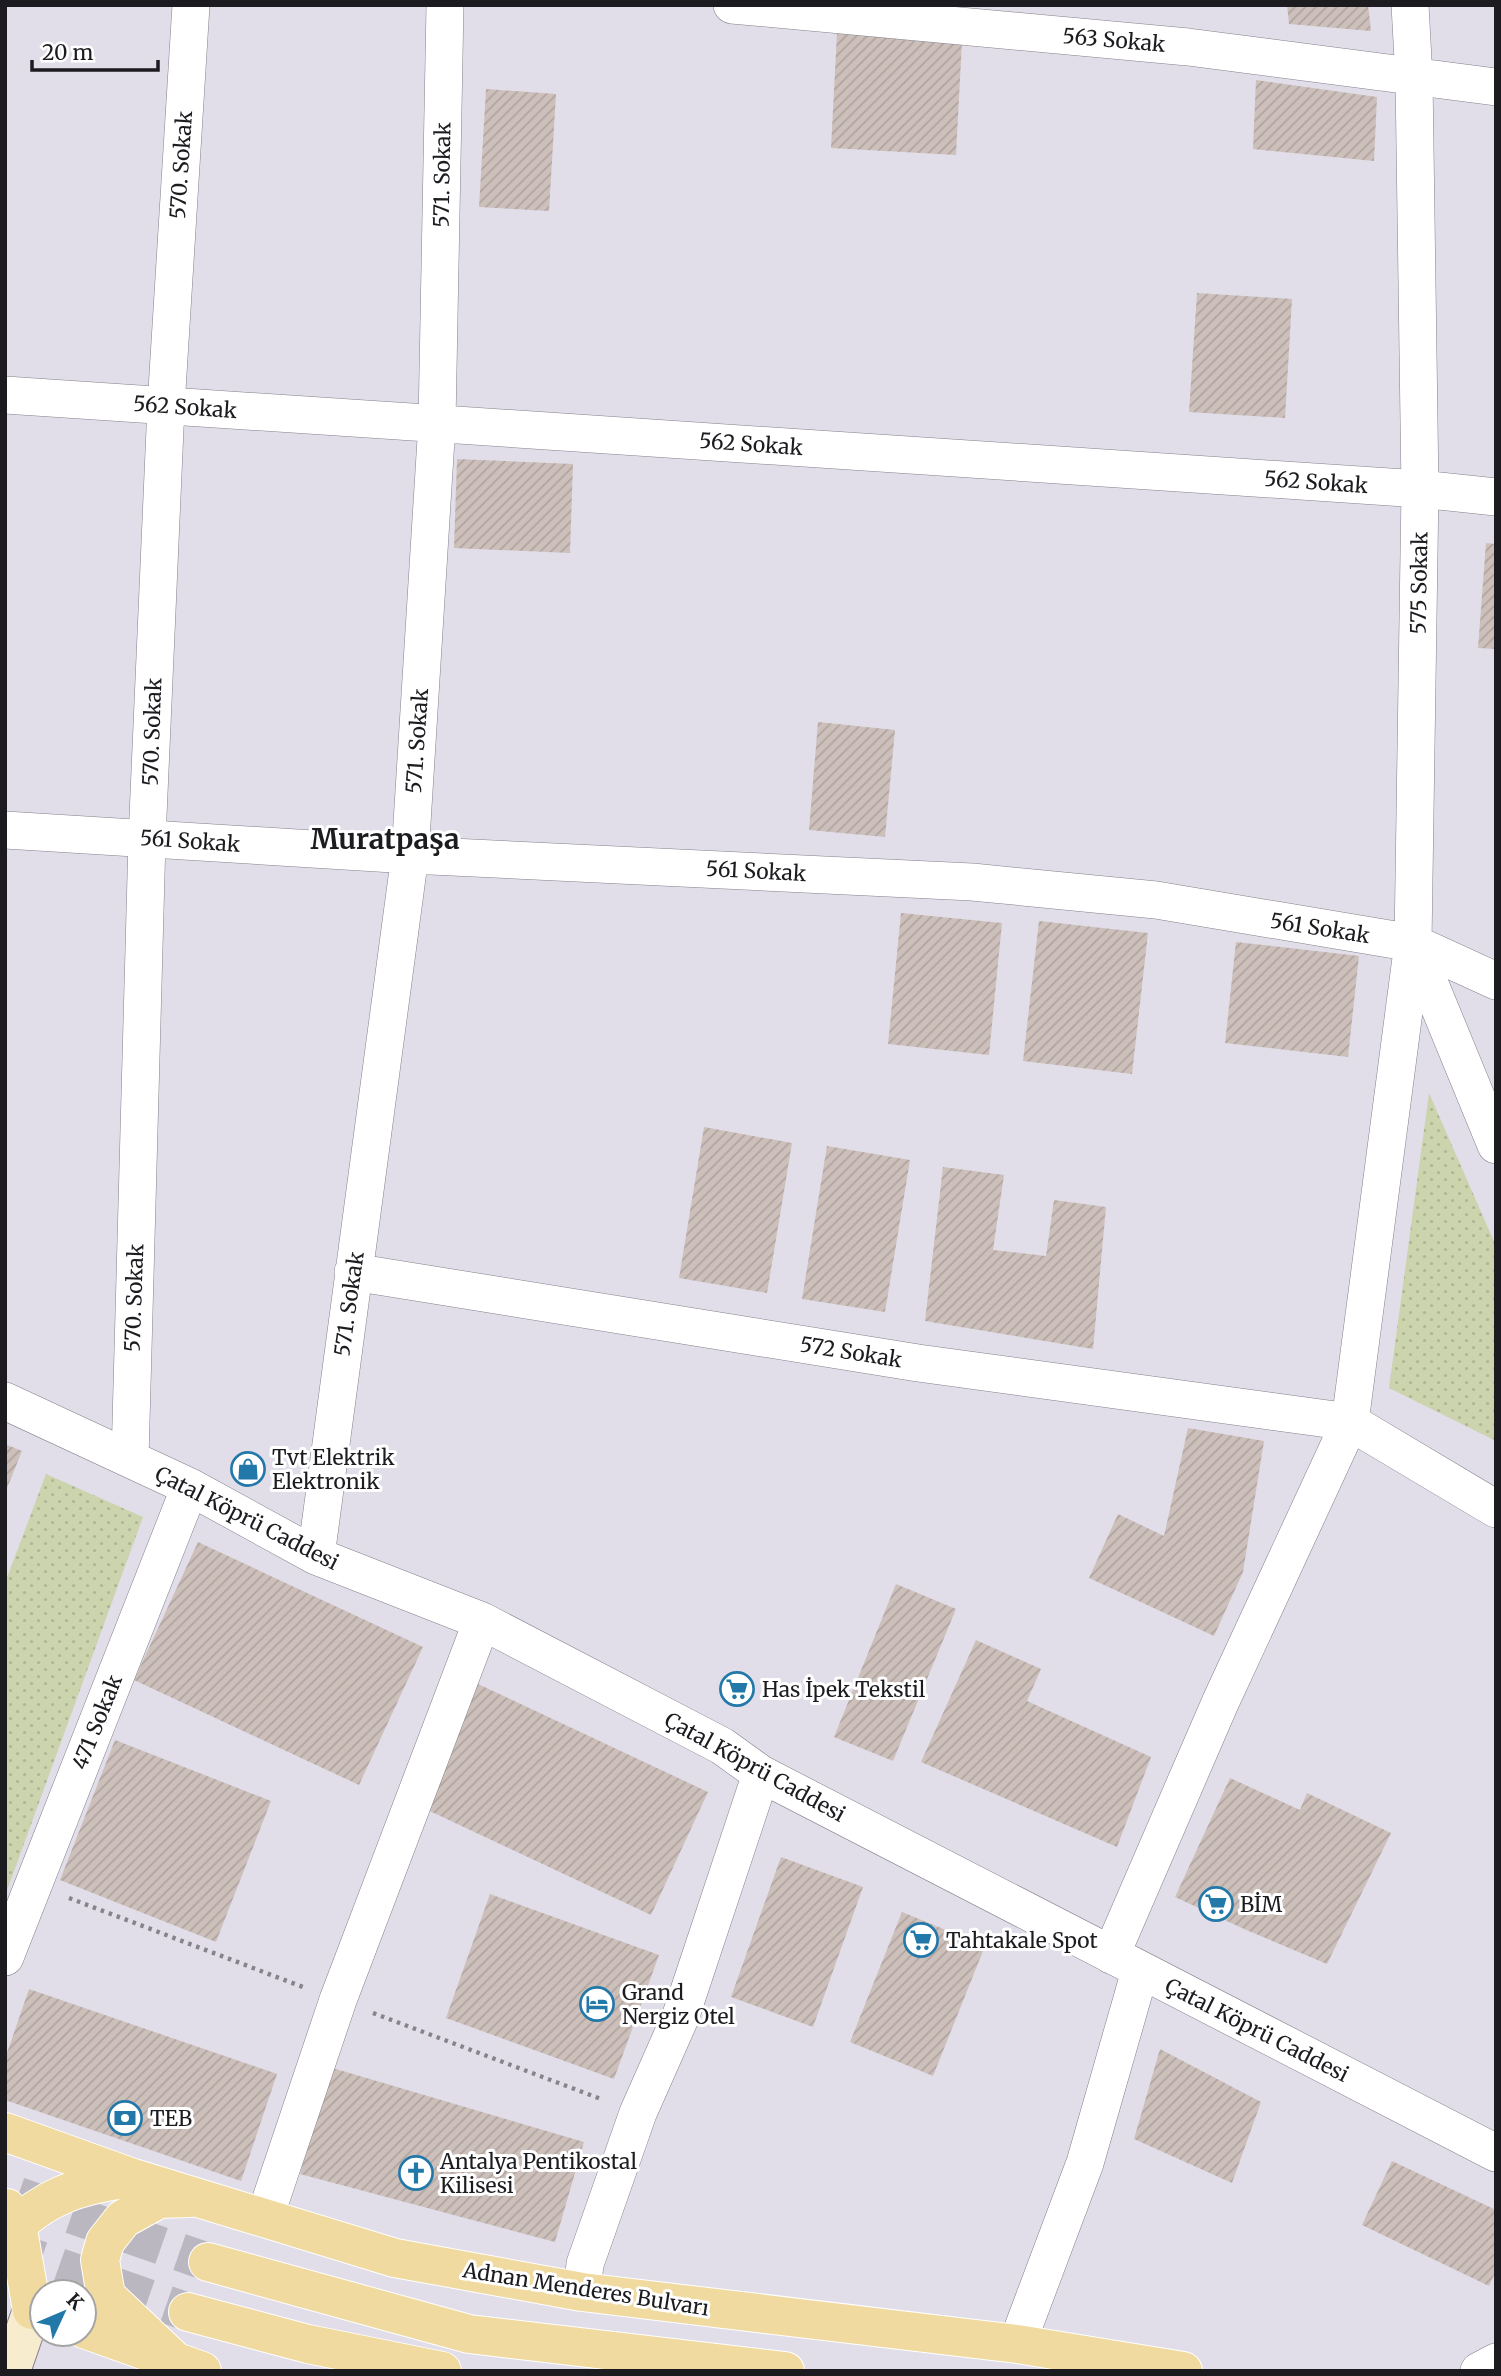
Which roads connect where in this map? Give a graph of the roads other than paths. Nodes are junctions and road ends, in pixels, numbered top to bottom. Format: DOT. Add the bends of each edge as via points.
graph roads {
  1 [pos="191,5"];
  2 [pos="445,5"];
  3 [pos="732,5"];
  4 [pos="1409,5"];
  5 [pos="1414,78"];
  6 [pos="1496,87"];
  7 [pos="5,395"];
  8 [pos="166,406"];
  9 [pos="437,423"];
  10 [pos="1420,489"];
  11 [pos="1496,497"];
  12 [pos="5,830"];
  13 [pos="147,839"];
  14 [pos="410,855"];
  15 [pos="1413,943"];
  16 [pos="1496,981"];
  17 [pos="1496,1145"];
  18 [pos="353,1272"];
  19 [pos="5,1401"];
  20 [pos="1350,1422"];
  21 [pos="130,1459"];
  22 [pos="190,1487"];
  23 [pos="1496,1509"];
  24 [pos="316,1556"];
  25 [pos="482,1621"];
  26 [pos="761,1774"];
  27 [pos="5,1957"];
  28 [pos="1125,1963"];
  29 [pos="5,2132"];
  30 [pos="1496,2153"];
  31 [pos="133,2178"];
  32 [pos="199,2198"];
  33 [pos="270,2202"];
  34 [pos="9,2223"];
  35 [pos="208,2262"];
  36 [pos="582,2292"];
  37 [pos="26,2308"];
  38 [pos="188,2312"];
  39 [pos="98,2334"];
  40 [pos="1017,2344"];
  41 [pos="1496,2362"];
  42 [pos="189,2366"];
  43 [pos="11,2371"];
  44 [pos="442,2371"];
  45 [pos="785,2371"];
  46 [pos="1183,2371"];
  47 [pos="1479,2371"];
  1 -- 8 [label="street, 570. Sokak"];
  2 -- 9 [label="street, 571. Sokak"];
  3 -- 5 [label="street, 563 Sokak" via="1188,47"];
  4 -- 5 [label="street, 575 Sokak"];
  5 -- 6 [label="street, 563 Sokak"];
  5 -- 10 [label="street, 575 Sokak"];
  7 -- 8 [label="street, 562 Sokak"];
  8 -- 9 [label="street, 562 Sokak"];
  8 -- 13 [label="street, 570. Sokak"];
  9 -- 10 [label="street, 562 Sokak"];
  9 -- 14 [label="street, 571. Sokak"];
  10 -- 11 [label="street, 562 Sokak"];
  10 -- 15 [label="street, 575 Sokak"];
  12 -- 13 [label="street, 561 Sokak"];
  13 -- 14 [label="street, 561 Sokak"];
  13 -- 21 [label="street, 570. Sokak"];
  14 -- 15 [label="street, 561 Sokak" via="972,882 1156,900"];
  14 -- 18 [label="street, 571. Sokak"];
  15 -- 16 [label="street, 561 Sokak"];
  15 -- 17 [label="street, 575 Sokak"];
  15 -- 20 [label="street"];
  18 -- 20 [label="street, 572 Sokak" via="918,1363"];
  18 -- 24 [label="street, 571. Sokak"];
  19 -- 21 [label="street, Çatal Köprü Caddesi"];
  20 -- 23 [label="street"];
  20 -- 28 [label="street" via="1220,1703"];
  21 -- 22 [label="street, Çatal Köprü Caddesi"];
  22 -- 24 [label="street, Çatal Köprü Caddesi"];
  22 -- 27 [label="street, 471 Sokak"];
  24 -- 25 [label="street, Çatal Köprü Caddesi"];
  25 -- 26 [label="street, Çatal Köprü Caddesi" via="722,1746"];
  25 -- 33 [label="street" via="338,2000"];
  26 -- 28 [label="street, Çatal Köprü Caddesi"];
  26 -- 36 [label="street" via="680,2018 638,2113 585,2264"];
  28 -- 30 [label="street, Çatal Köprü Caddesi"];
  28 -- 40 [label="street" via="1085,2163"];
  29 -- 31 [label="main road, Adnan Menderes Bulvarı"];
  31 -- 32 [label="main road, Adnan Menderes Bulvarı"];
  31 -- 34 [label="main road" via="63,2192"];
  32 -- 36 [label="main road, Adnan Menderes Bulvarı" via="395,2258"];
  32 -- 42 [label="main road" via="159,2199 136,2210 105,2242 100,2260 106,2296"];
  34 -- 37 [label="main road"];
  35 -- 45 [label="main road" via="469,2334"];
  36 -- 40 [label="main road, Adnan Menderes Bulvarı"];
  37 -- 43 [label="main road"];
  38 -- 44 [label="main road" via="308,2344"];
  39 -- 42 [label="main road"];
  40 -- 46 [label="main road, Adnan Menderes Bulvarı"];
  41 -- 47 [label="street"];
}
